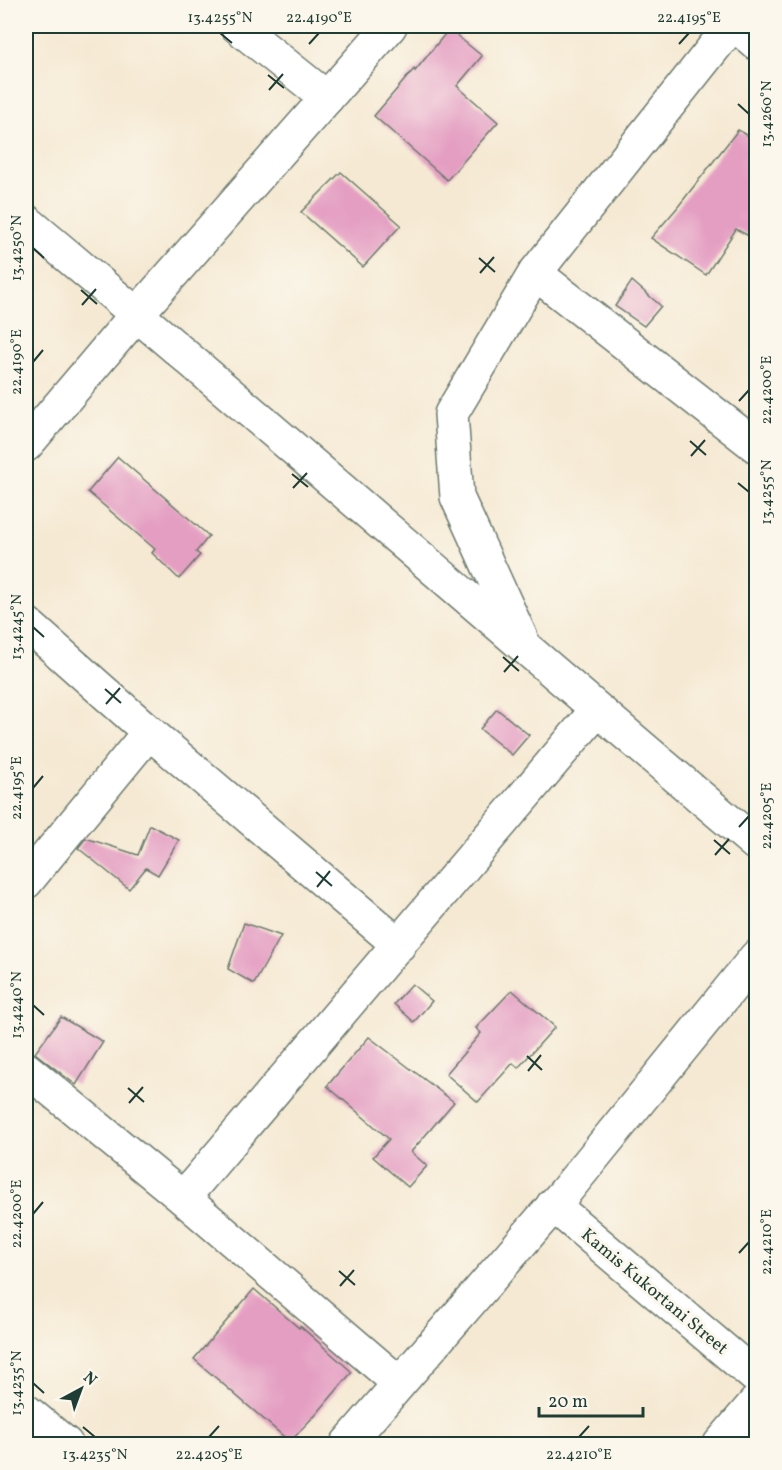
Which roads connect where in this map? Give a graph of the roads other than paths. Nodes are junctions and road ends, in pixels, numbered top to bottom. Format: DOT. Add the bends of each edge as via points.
graph roads {
  1 [pos="237,26"];
  2 [pos="390,26"];
  3 [pos="731,26"];
  4 [pos="736,26"];
  5 [pos="756,43"];
  6 [pos="327,98"];
  7 [pos="26,221"];
  8 [pos="535,273"];
  9 [pos="137,314"];
  10 [pos="26,445"];
  11 [pos="756,446"];
  12 [pos="26,623"];
  13 [pos="526,649"];
  14 [pos="597,710"];
  15 [pos="149,732"];
  16 [pos="756,844"];
  17 [pos="26,882"];
  18 [pos="399,945"];
  19 [pos="750,977"];
  20 [pos="26,1069"];
  21 [pos="183,1198"];
  22 [pos="553,1205"];
  23 [pos="756,1377"];
  24 [pos="399,1383"];
  25 [pos="756,1402"];
  26 [pos="26,1411"];
  27 [pos="66,1444"];
  28 [pos="347,1444"];
  29 [pos="720,1444"];
  1 -- 6 [label="street"];
  2 -- 6 [label="street"];
  3 -- 8 [label="street"];
  4 -- 5 [label="street"];
  6 -- 9 [label="street"];
  7 -- 9 [label="street"];
  8 -- 11 [label="street"];
  8 -- 13 [label="street" via="451,414 457,497"];
  9 -- 10 [label="street"];
  9 -- 13 [label="street"];
  12 -- 15 [label="street"];
  13 -- 14 [label="street"];
  14 -- 16 [label="street"];
  14 -- 18 [label="street"];
  15 -- 17 [label="street"];
  15 -- 18 [label="street"];
  18 -- 21 [label="street"];
  19 -- 22 [label="street"];
  20 -- 21 [label="street"];
  21 -- 24 [label="street"];
  22 -- 23 [label="street, Kamis Kukortani Street"];
  22 -- 24 [label="street"];
  24 -- 28 [label="street"];
  25 -- 29 [label="street"];
  26 -- 27 [label="street"];
}
